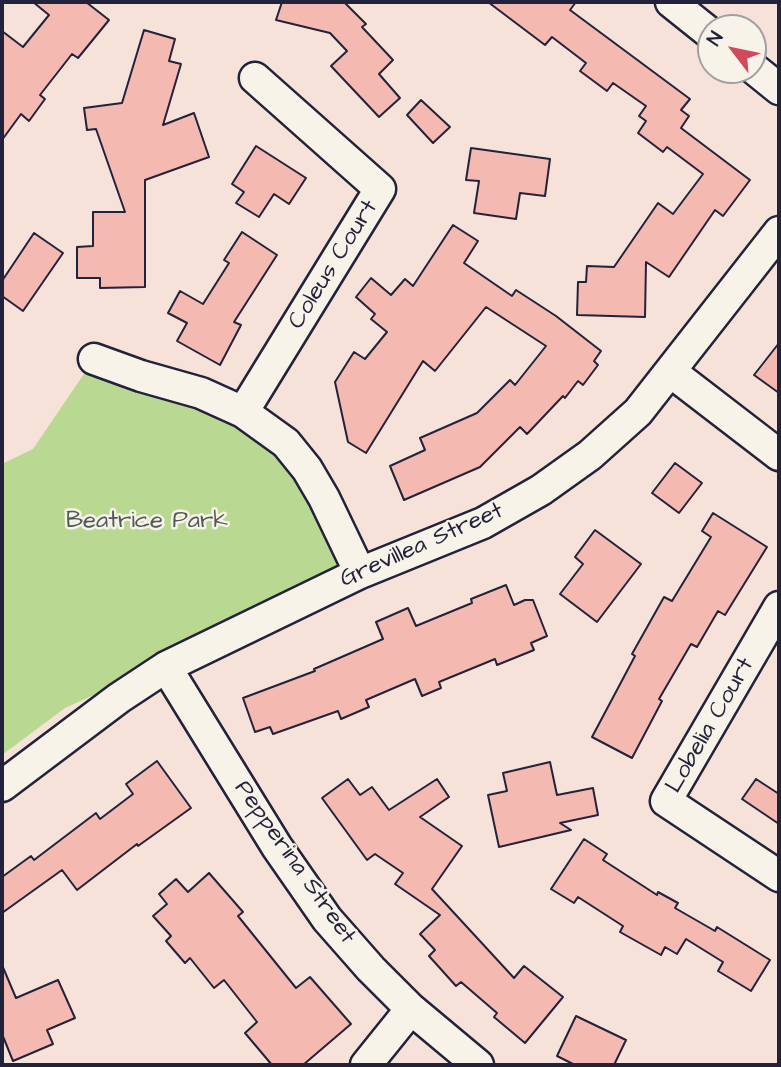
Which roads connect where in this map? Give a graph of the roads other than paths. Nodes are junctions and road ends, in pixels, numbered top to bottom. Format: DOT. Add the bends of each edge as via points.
graph roads {
  1 [pos="671,2"];
  2 [pos="697,23"];
  3 [pos="255,78"];
  4 [pos="779,232"];
  5 [pos="94,359"];
  6 [pos="671,372"];
  7 [pos="243,412"];
  8 [pos="779,455"];
  9 [pos="360,573"];
  10 [pos="779,607"];
  11 [pos="166,667"];
  12 [pos="2,786"];
  13 [pos="779,876"];
  14 [pos="411,1009"];
  15 [pos="366,1065"];
  16 [pos="478,1065"];
  1 -- 2 [label="street"];
  3 -- 7 [label="street, Coleus Court" via="380,189"];
  4 -- 6 [label="street, Grevillea Street"];
  5 -- 7 [label="street" via="201,393"];
  6 -- 8 [label="street"];
  6 -- 9 [label="street, Grevillea Street" via="638,412 541,490 483,523"];
  7 -- 9 [label="street" via="286,443 307,469"];
  9 -- 11 [label="street, Grevillea Street"];
  10 -- 13 [label="street, Lobelia Court" via="666,801"];
  11 -- 12 [label="street, Grevillea Street"];
  11 -- 14 [label="street, Pepperina Street" via="327,919"];
  14 -- 15 [label="street"];
  14 -- 16 [label="street, Pepperina Street"];
}
